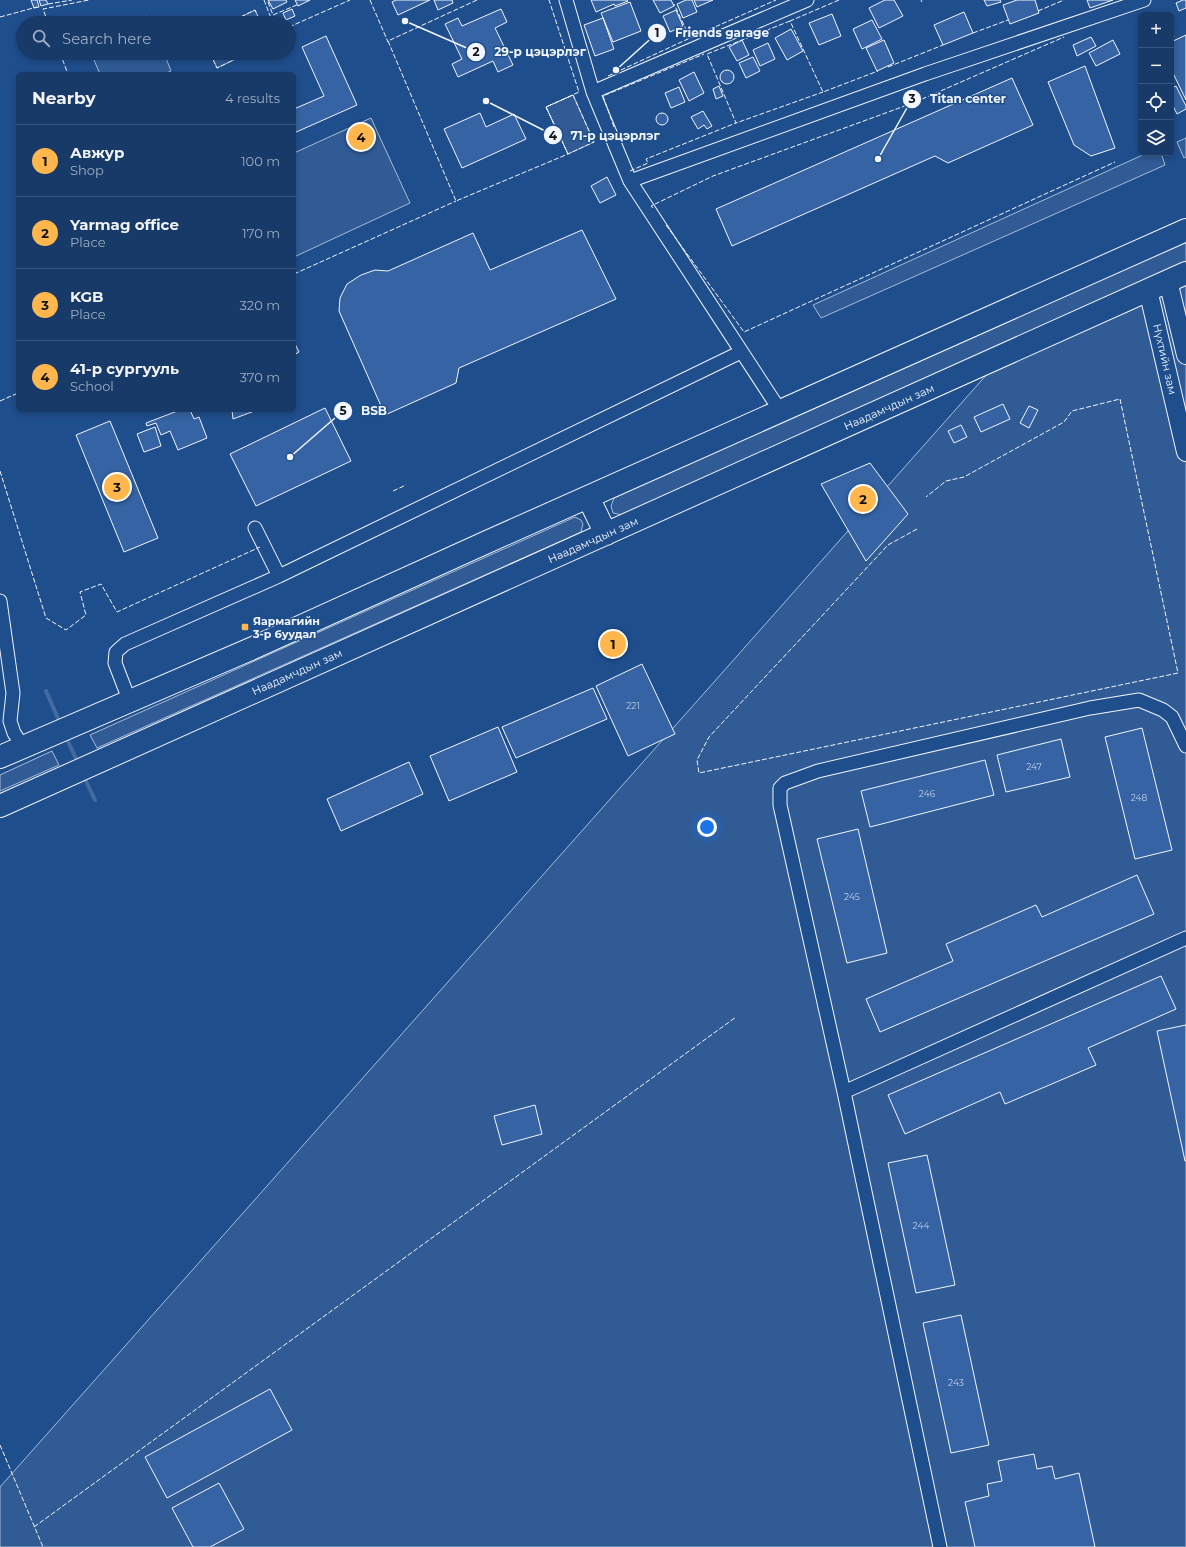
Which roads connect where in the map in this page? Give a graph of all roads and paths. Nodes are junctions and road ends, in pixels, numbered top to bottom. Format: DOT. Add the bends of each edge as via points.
graph roads {
  1 [pos="566,0"];
  2 [pos="807,0"];
  3 [pos="1144,0"];
  4 [pos="593,92"];
  5 [pos="630,181"];
  6 [pos="1186,230"];
  7 [pos="1177,277"];
  8 [pos="1148,290"];
  9 [pos="741,352"];
  10 [pos="1186,355"];
  11 [pos="781,412"];
  12 [pos="1186,452"];
  13 [pos="588,497"];
  14 [pos="255,528"];
  15 [pos="606,534"];
  16 [pos="279,576"];
  17 [pos="0,601"];
  18 [pos="130,702"];
  19 [pos="1186,746"];
  20 [pos="24,748"];
  21 [pos="0,757"];
  22 [pos="0,806"];
  23 [pos="1186,938"];
  24 [pos="844,1092"];
  25 [pos="940,1547"];
  1 -- 4 [label="street"];
  2 -- 4 [label="street"];
  3 -- 5 [label="street" via="925,74"];
  4 -- 5 [label="street"];
  5 -- 9 [label="street"];
  6 -- 11 [label="highway"];
  7 -- 8 [label="highway, Наадамчдын зам"];
  7 -- 10 [label="main road, Нүхтийн зам"];
  8 -- 12 [label="main road, Нүхтийн зам"];
  8 -- 15 [label="highway, Наадамчдын зам"];
  9 -- 11 [label="street"];
  9 -- 16 [label="street"];
  11 -- 13 [label="highway"];
  13 -- 15 [label="highway"];
  13 -- 18 [label="highway"];
  14 -- 16 [label="street"];
  15 -- 22 [label="highway, Наадамчдын зам"];
  16 -- 18 [label="street" via="125,644 116,652 115,663"];
  17 -- 20 [label="street" via="13,693 10,721"];
  18 -- 20 [label="highway"];
  19 -- 24 [label="street" via="1172,717 1163,710 1139,700 1090,708 818,771 785,783 780,788 780,805"];
  20 -- 21 [label="highway"];
  23 -- 24 [label="street"];
  24 -- 25 [label="street"];
}
